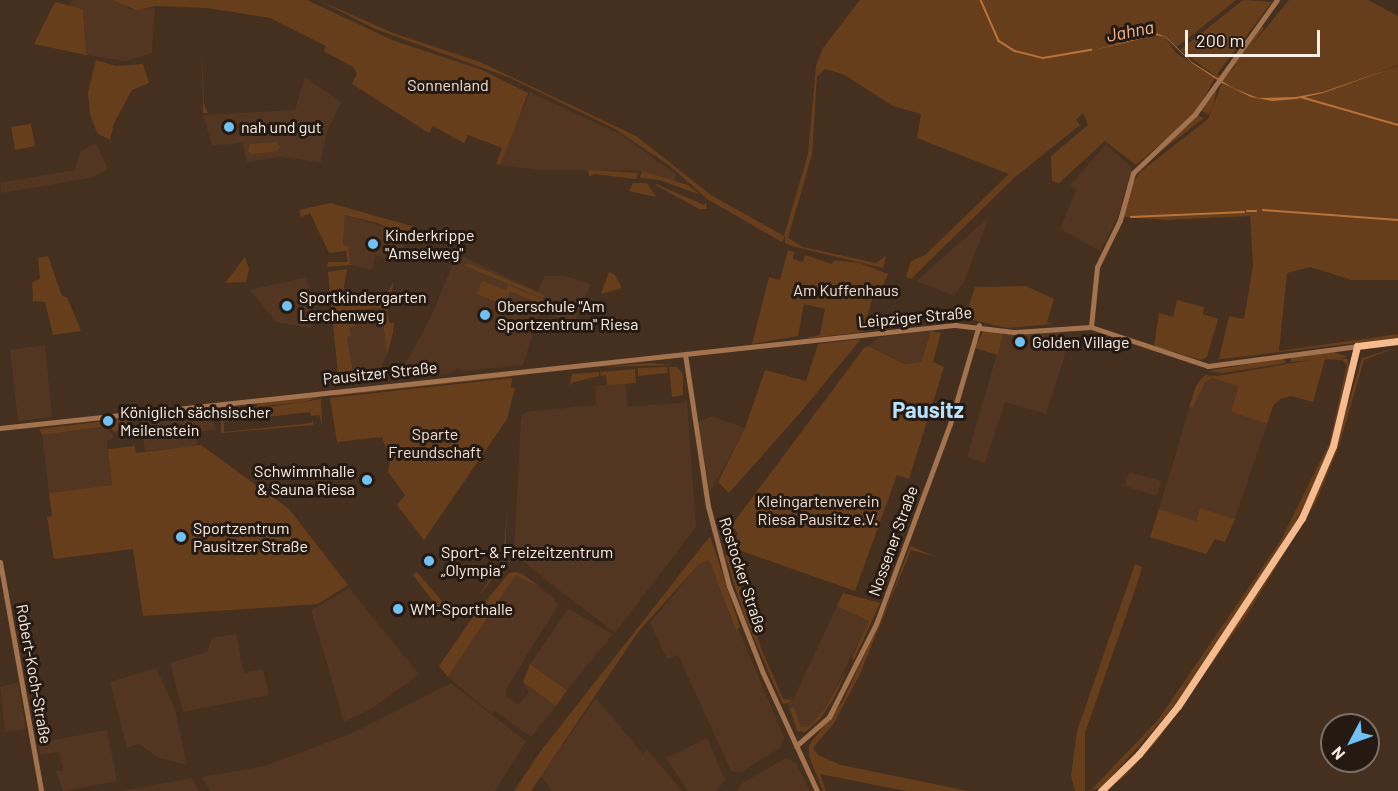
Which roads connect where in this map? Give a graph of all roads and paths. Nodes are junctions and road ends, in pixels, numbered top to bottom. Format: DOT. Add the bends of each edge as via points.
graph roads {
  1 [pos="1277,0"];
  2 [pos="979,325"];
  3 [pos="1091,327"];
  4 [pos="1398,340"];
  5 [pos="764,346"];
  6 [pos="1357,346"];
  7 [pos="685,354"];
  8 [pos="0,428"];
  9 [pos="0,562"];
  10 [pos="796,746"];
  11 [pos="41,791"];
  12 [pos="817,791"];
  13 [pos="1101,791"];
  1 -- 3 [label="street" via="1192,118 1136,168 1120,220 1097,267"];
  2 -- 3 [label="street, Leipziger Straße" via="1014,332"];
  2 -- 5 [label="street, Leipziger Straße"];
  2 -- 10 [label="street, Nossener Straße" via="951,424 876,624 838,703 823,724"];
  3 -- 6 [label="street, Leipziger Straße" via="1200,365"];
  4 -- 6 [label="main road"];
  5 -- 7 [label="street, Pausitzer Straße"];
  6 -- 13 [label="main road" via="1333,446 1302,518 1178,706 1139,754"];
  7 -- 8 [label="street, Pausitzer Straße"];
  7 -- 10 [label="street, Rostocker Straße" via="708,506 720,552 749,638"];
  9 -- 11 [label="street, Robert-Koch-Straße"];
  10 -- 12 [label="street, Rostocker Straße"];
}
